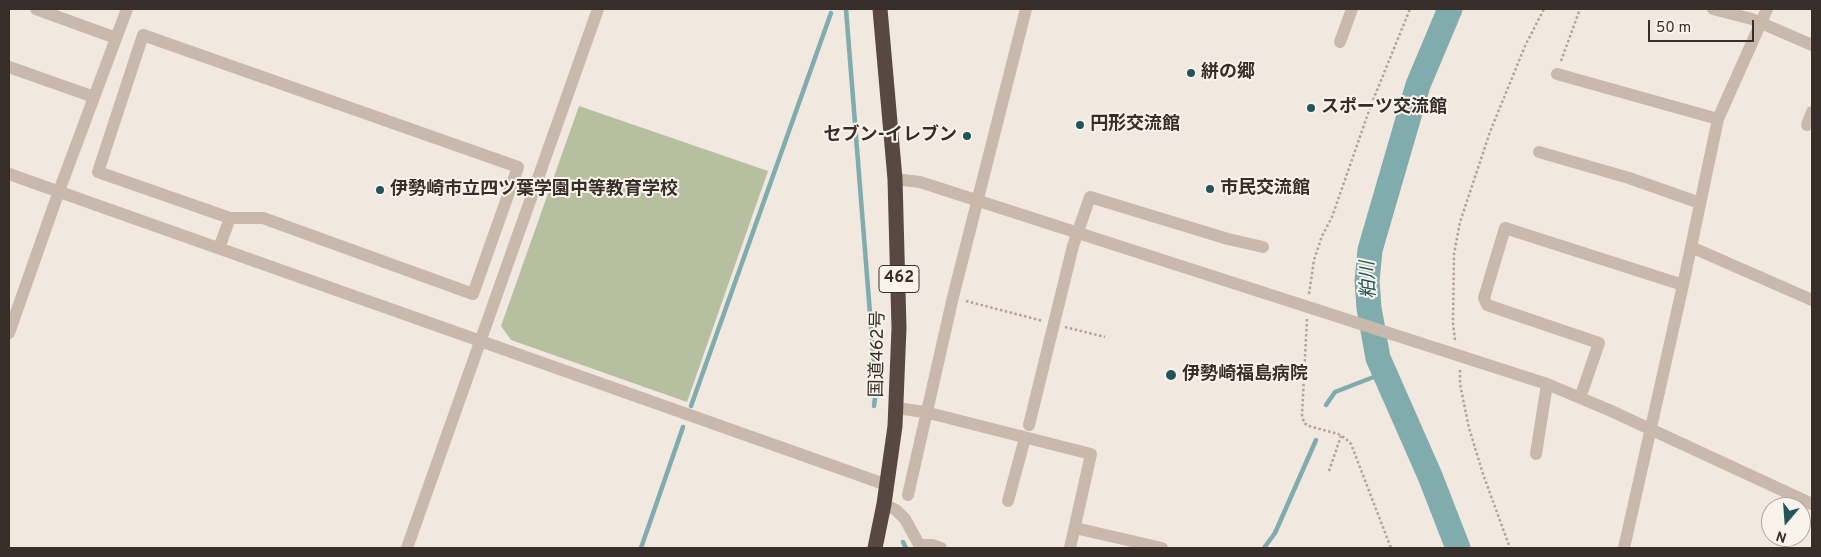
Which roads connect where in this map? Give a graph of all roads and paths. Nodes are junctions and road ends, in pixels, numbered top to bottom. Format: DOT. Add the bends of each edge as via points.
graph roads {
  1 [pos="36,9"];
  2 [pos="127,9"];
  3 [pos="598,9"];
  4 [pos="880,9"];
  5 [pos="1026,9"];
  6 [pos="1352,9"];
  7 [pos="1410,9"];
  8 [pos="1544,9"];
  9 [pos="1580,9"];
  10 [pos="1714,9"];
  11 [pos="1767,9"];
  12 [pos="1760,23"];
  13 [pos="116,38"];
  14 [pos="1340,42"];
  15 [pos="1812,46"];
  16 [pos="9,67"];
  17 [pos="1557,74"];
  18 [pos="94,98"];
  19 [pos="1812,112"];
  20 [pos="1718,118"];
  21 [pos="1807,125"];
  22 [pos="1539,152"];
  23 [pos="518,167"];
  24 [pos="9,174"];
  25 [pos="539,175"];
  26 [pos="895,179"];
  27 [pos="59,191"];
  28 [pos="977,201"];
  29 [pos="1700,203"];
  30 [pos="230,218"];
  31 [pos="1078,233"];
  32 [pos="1263,247"];
  33 [pos="1691,247"];
  34 [pos="219,248"];
  35 [pos="1683,285"];
  36 [pos="1309,294"];
  37 [pos="953,297"];
  38 [pos="1812,300"];
  39 [pos="1310,315"];
  40 [pos="1054,324"];
  41 [pos="9,333"];
  42 [pos="1105,337"];
  43 [pos="1455,340"];
  44 [pos="481,342"];
  45 [pos="1460,370"];
  46 [pos="1547,384"];
  47 [pos="1580,398"];
  48 [pos="896,408"];
  49 [pos="925,412"];
  50 [pos="1029,424"];
  51 [pos="1650,429"];
  52 [pos="1341,436"];
  53 [pos="1025,438"];
  54 [pos="1536,454"];
  55 [pos="1329,470"];
  56 [pos="887,485"];
  57 [pos="908,495"];
  58 [pos="1008,500"];
  59 [pos="884,504"];
  60 [pos="1812,504"];
  61 [pos="1075,528"];
  62 [pos="920,547"];
  63 [pos="407,548"];
  64 [pos="874,548"];
  65 [pos="940,548"];
  66 [pos="1070,548"];
  67 [pos="1162,548"];
  68 [pos="1392,548"];
  69 [pos="1510,548"];
  70 [pos="1624,548"];
  1 -- 13 [label="street"];
  2 -- 13 [label="street"];
  3 -- 25 [label="street"];
  4 -- 26 [label="highway, 国道462号 / 462"];
  5 -- 28 [label="street"];
  6 -- 14 [label="street"];
  7 -- 36 [label="path" via="1322,236 1314,260"];
  8 -- 43 [label="path" via="1525,46 1490,132 1460,222 1454,254"];
  9 -- 17 [label="path"];
  10 -- 12 [label="street"];
  11 -- 12 [label="street"];
  12 -- 15 [label="street"];
  12 -- 20 [label="street"];
  13 -- 18 [label="street"];
  16 -- 18 [label="street"];
  17 -- 20 [label="street"];
  18 -- 27 [label="street"];
  19 -- 21 [label="street"];
  20 -- 29 [label="street"];
  22 -- 29 [label="street"];
  23 -- 25 [label="street"];
  23 -- 30 [label="street" via="473,294 263,218"];
  23 -- 30 [label="street" via="143,35 98,172"];
  24 -- 27 [label="street"];
  25 -- 44 [label="street"];
  26 -- 28 [label="street" via="920,182"];
  26 -- 48 [label="highway, 国道462号 / 462" via="899,328"];
  27 -- 34 [label="street"];
  27 -- 41 [label="street"];
  28 -- 31 [label="street"];
  28 -- 37 [label="street"];
  29 -- 33 [label="street"];
  30 -- 34 [label="street"];
  31 -- 32 [label="street" via="1090,196"];
  31 -- 39 [label="street"];
  31 -- 40 [label="street"];
  33 -- 35 [label="street"];
  33 -- 38 [label="street"];
  34 -- 44 [label="street"];
  35 -- 47 [label="street" via="1505,228 1484,298 1487,305 1598,343"];
  35 -- 51 [label="street"];
  37 -- 40 [label="path"];
  37 -- 49 [label="street"];
  39 -- 46 [label="street" via="1452,353"];
  39 -- 52 [label="path" via="1304,423"];
  40 -- 42 [label="path"];
  40 -- 50 [label="street"];
  44 -- 56 [label="street"];
  44 -- 63 [label="street"];
  45 -- 69 [label="path" via="1469,428"];
  46 -- 47 [label="street"];
  46 -- 54 [label="street"];
  47 -- 51 [label="street"];
  48 -- 49 [label="street"];
  48 -- 56 [label="highway, 国道462号 / 462"];
  49 -- 53 [label="street"];
  49 -- 57 [label="street"];
  51 -- 60 [label="street"];
  51 -- 70 [label="street"];
  52 -- 55 [label="path"];
  52 -- 68 [label="path" via="1351,444"];
  53 -- 58 [label="street"];
  53 -- 61 [label="street" via="1090,454"];
  56 -- 59 [label="highway, 国道462号 / 462"];
  59 -- 62 [label="street" via="905,519"];
  59 -- 64 [label="highway, 国道462号 / 462"];
  61 -- 66 [label="street"];
  61 -- 67 [label="street"];
  62 -- 65 [label="street" via="932,545"];
}
